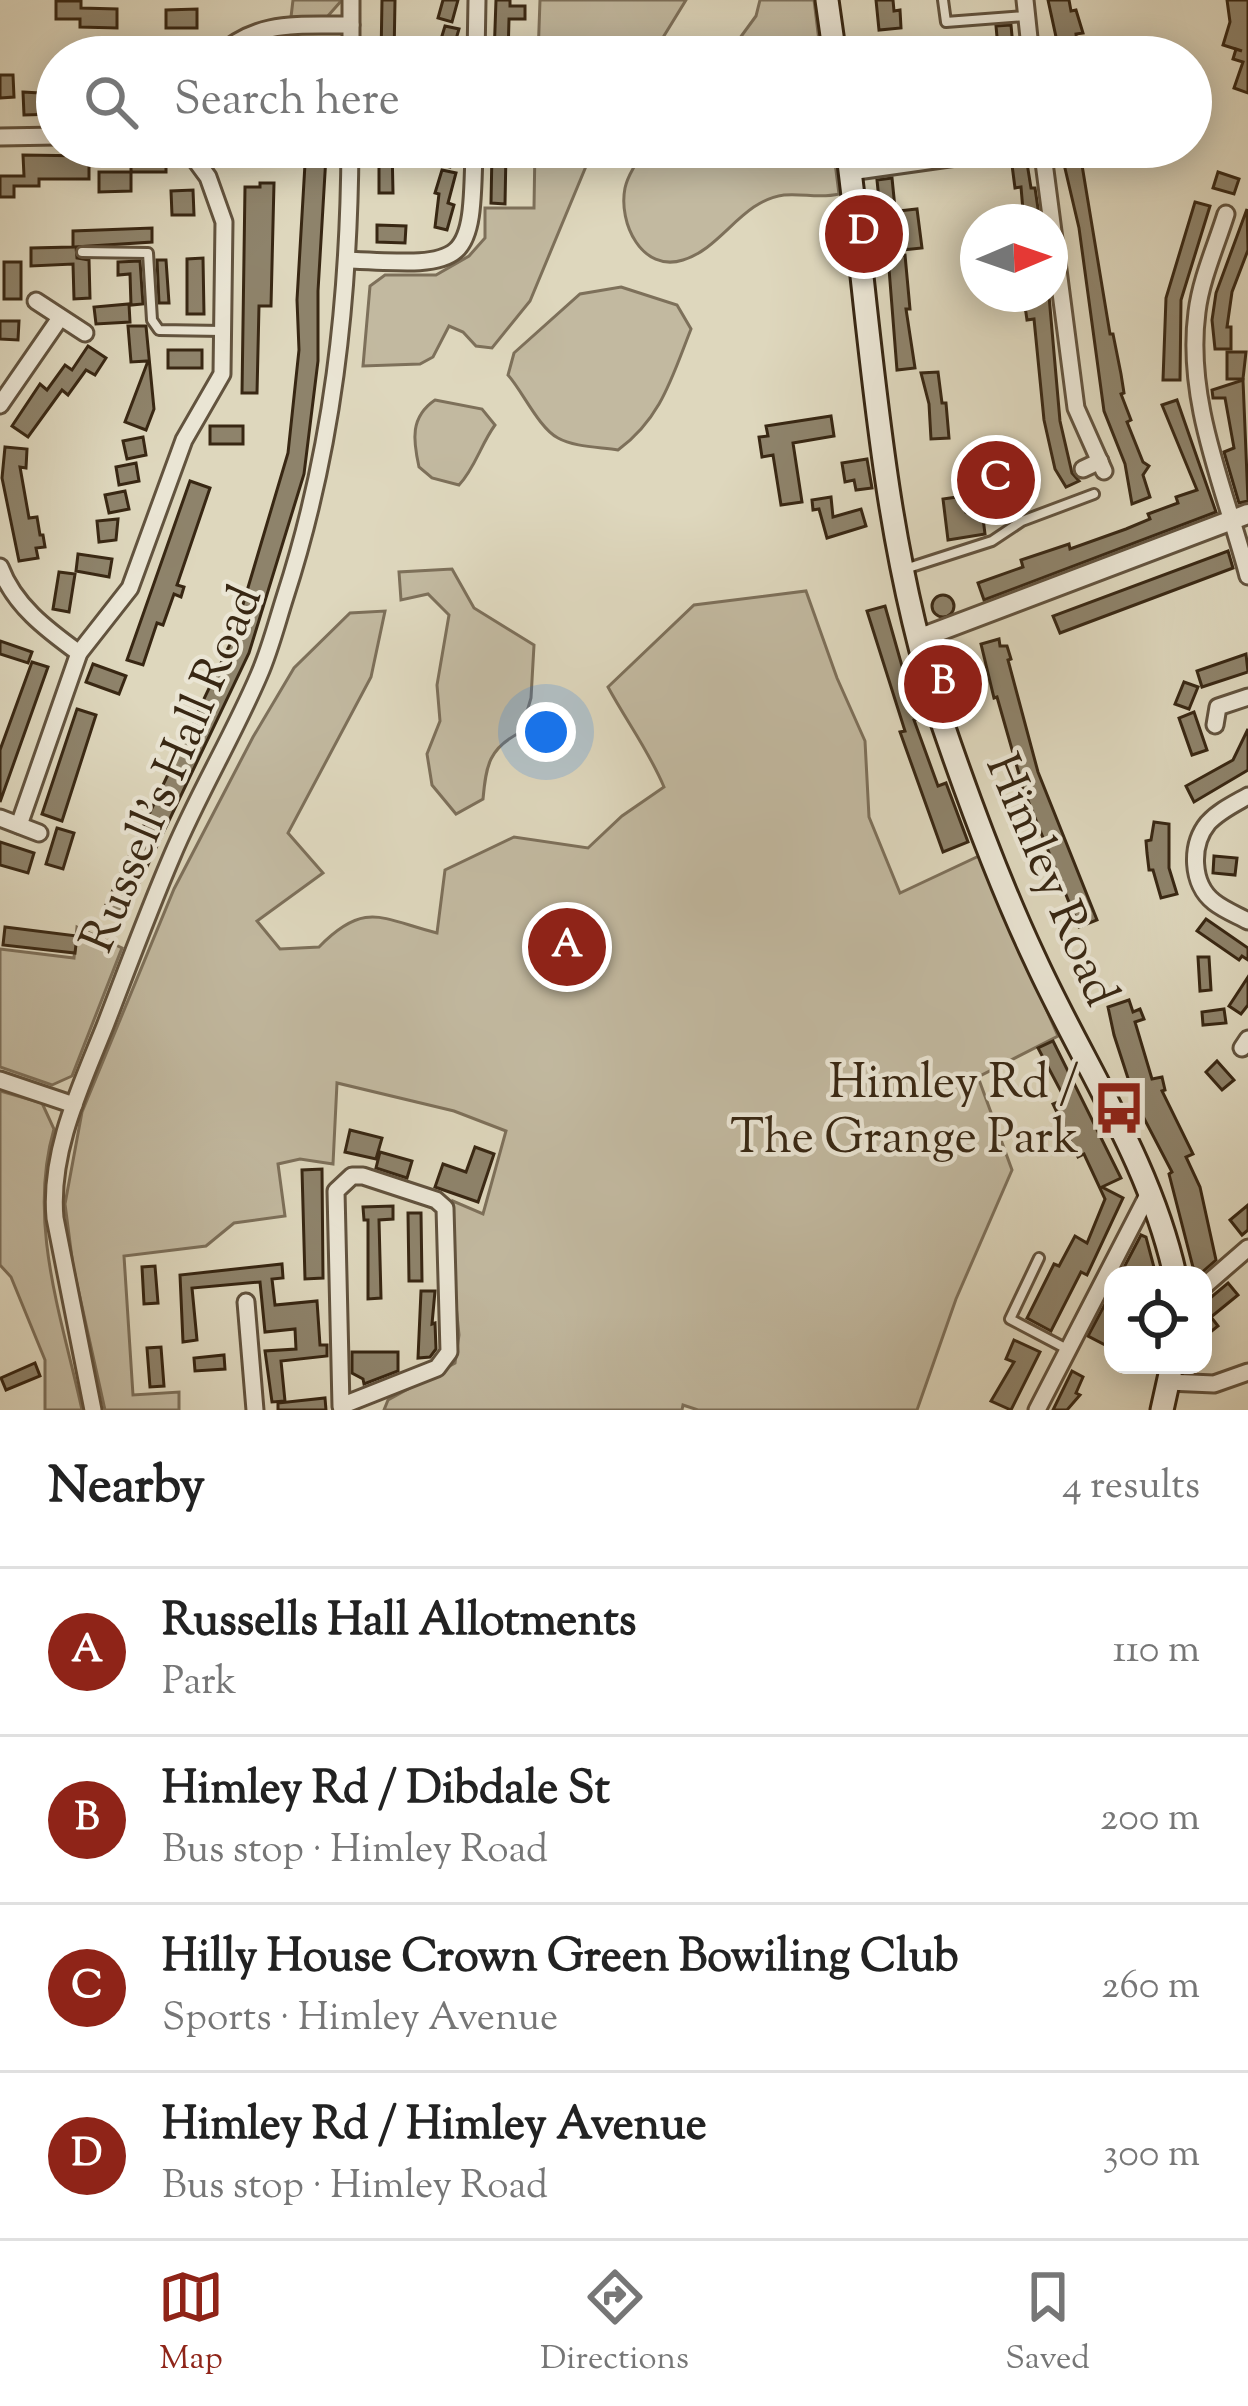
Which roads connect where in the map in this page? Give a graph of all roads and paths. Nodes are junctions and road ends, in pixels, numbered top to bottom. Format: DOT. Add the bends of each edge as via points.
graph roads {
  1 [pos="351,0"];
  2 [pos="477,0"];
  3 [pos="827,0"];
  4 [pos="943,0"];
  5 [pos="1026,8"];
  6 [pos="351,25"];
  7 [pos="243,36"];
  8 [pos="351,36"];
  9 [pos="476,36"];
  10 [pos="832,36"];
  11 [pos="36,136"];
  12 [pos="0,137"];
  13 [pos="201,168"];
  14 [pos="350,168"];
  15 [pos="474,168"];
  16 [pos="850,168"];
  17 [pos="870,168"];
  18 [pos="1045,168"];
  19 [pos="850,172"];
  20 [pos="1226,214"];
  21 [pos="82,252"];
  22 [pos="350,260"];
  23 [pos="36,301"];
  24 [pos="60,318"];
  25 [pos="225,331"];
  26 [pos="85,333"];
  27 [pos="0,405"];
  28 [pos="1082,469"];
  29 [pos="1094,494"];
  30 [pos="1241,517"];
  31 [pos="0,567"];
  32 [pos="903,570"];
  33 [pos="1248,576"];
  34 [pos="918,639"];
  35 [pos="79,652"];
  36 [pos="1248,697"];
  37 [pos="1215,725"];
  38 [pos="1248,796"];
  39 [pos="0,818"];
  40 [pos="19,825"];
  41 [pos="39,833"];
  42 [pos="1248,920"];
  43 [pos="0,1080"];
  44 [pos="74,1105"];
  45 [pos="1150,1191"];
  46 [pos="1248,1248"];
  47 [pos="1039,1258"];
  48 [pos="1172,1266"];
  49 [pos="1212,1279"];
  50 [pos="246,1302"];
  51 [pos="1069,1349"];
  52 [pos="1248,1372"];
  53 [pos="1170,1374"];
  54 [pos="1174,1374"];
  55 [pos="341,1408"];
  56 [pos="93,1410"];
  57 [pos="255,1410"];
  58 [pos="1037,1410"];
  59 [pos="1162,1410"];
  1 -- 6 [label="street"];
  2 -- 9 [label="street"];
  3 -- 10 [label="main road"];
  4 -- 5 [label="lane" via="946,22"];
  6 -- 7 [label="street" via="276,26"];
  6 -- 8 [label="street"];
  11 -- 12 [label="street"];
  13 -- 25 [label="street" via="224,222"];
  14 -- 22 [label="street, Russell's Hall Road"];
  15 -- 22 [label="street" via="473,219 463,244 430,262"];
  16 -- 19 [label="main road, Himley Road"];
  17 -- 19 [label="street"];
  18 -- 28 [label="street" via="1076,408 1102,466"];
  19 -- 32 [label="main road, Himley Road"];
  20 -- 30 [label="street" via="1196,328 1202,414"];
  21 -- 25 [label="lane" via="148,253 159,329"];
  22 -- 44 [label="street, Russell's Hall Road" via="335,398 275,628 173,854"];
  23 -- 24 [label="street"];
  24 -- 26 [label="street"];
  24 -- 27 [label="street"];
  25 -- 35 [label="street" via="218,385 184,440 130,588"];
  29 -- 32 [label="lane"];
  30 -- 33 [label="street"];
  30 -- 34 [label="street"];
  31 -- 35 [label="street" via="29,613"];
  32 -- 34 [label="main road, Himley Road"];
  34 -- 45 [label="main road, Himley Road" via="1034,958"];
  35 -- 40 [label="street"];
  36 -- 37 [label="street" via="1218,707"];
  38 -- 42 [label="street" via="1209,823 1196,863 1211,900"];
  39 -- 40 [label="street"];
  40 -- 41 [label="street"];
  43 -- 44 [label="street"];
  44 -- 56 [label="street, Russell's Hall Road" via="53,1195"];
  45 -- 48 [label="main road, Himley Road"];
  45 -- 51 [label="street"];
  46 -- 49 [label="street"];
  47 -- 51 [label="lane" via="1010,1319"];
  50 -- 57 [label="street"];
  51 -- 58 [label="street"];
  52 -- 54 [label="street" via="1214,1384"];
  53 -- 59 [label="main road"];
  55 -- 55 [label="street" via="336,1191 363,1176 445,1208 449,1352 437,1368"];
}
